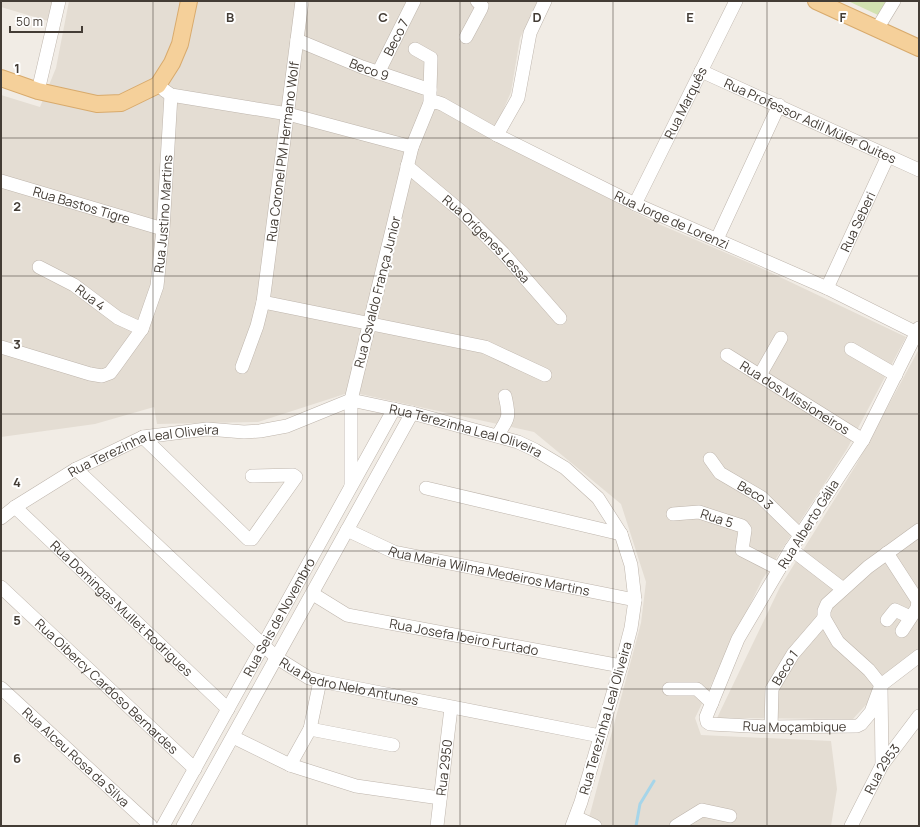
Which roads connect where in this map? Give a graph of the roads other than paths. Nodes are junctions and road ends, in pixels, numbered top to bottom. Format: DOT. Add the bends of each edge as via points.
graph roads {
  1 [pos="59,1"];
  2 [pos="189,1"];
  3 [pos="302,1"];
  4 [pos="414,1"];
  5 [pos="477,1"];
  6 [pos="545,1"];
  7 [pos="736,1"];
  8 [pos="816,1"];
  9 [pos="894,1"];
  10 [pos="877,29"];
  11 [pos="466,37"];
  12 [pos="297,40"];
  13 [pos="919,48"];
  14 [pos="415,49"];
  15 [pos="701,71"];
  16 [pos="378,73"];
  17 [pos="1,78"];
  18 [pos="158,85"];
  19 [pos="38,91"];
  20 [pos="171,95"];
  21 [pos="430,97"];
  22 [pos="779,105"];
  23 [pos="288,114"];
  24 [pos="498,135"];
  25 [pos="412,147"];
  26 [pos="888,156"];
  27 [pos="408,166"];
  28 [pos="919,170"];
  29 [pos="1,181"];
  30 [pos="636,204"];
  31 [pos="163,229"];
  32 [pos="717,239"];
  33 [pos="39,267"];
  34 [pos="827,288"];
  35 [pos="263,302"];
  36 [pos="560,318"];
  37 [pos="370,323"];
  38 [pos="142,329"];
  39 [pos="781,338"];
  40 [pos="917,338"];
  41 [pos="1,346"];
  42 [pos="851,350"];
  43 [pos="727,355"];
  44 [pos="242,367"];
  45 [pos="544,375"];
  46 [pos="760,375"];
  47 [pos="896,375"];
  48 [pos="505,396"];
  49 [pos="351,400"];
  50 [pos="394,409"];
  51 [pos="412,413"];
  52 [pos="497,436"];
  53 [pos="143,437"];
  54 [pos="863,440"];
  55 [pos="710,458"];
  56 [pos="76,469"];
  57 [pos="252,476"];
  58 [pos="351,486"];
  59 [pos="426,488"];
  60 [pos="15,507"];
  61 [pos="672,514"];
  62 [pos="1,518"];
  63 [pos="347,530"];
  64 [pos="919,530"];
  65 [pos="621,534"];
  66 [pos="800,535"];
  67 [pos="791,549"];
  68 [pos="887,553"];
  69 [pos="779,569"];
  70 [pos="1,587"];
  71 [pos="843,589"];
  72 [pos="313,594"];
  73 [pos="635,600"];
  74 [pos="910,617"];
  75 [pos="824,618"];
  76 [pos="887,620"];
  77 [pos="902,631"];
  78 [pos="263,645"];
  79 [pos="919,656"];
  80 [pos="277,658"];
  81 [pos="621,666"];
  82 [pos="320,681"];
  83 [pos="881,685"];
  84 [pos="1,688"];
  85 [pos="669,689"];
  86 [pos="712,703"];
  87 [pos="451,708"];
  88 [pos="228,709"];
  89 [pos="919,716"];
  90 [pos="707,722"];
  91 [pos="771,727"];
  92 [pos="310,729"];
  93 [pos="600,736"];
  94 [pos="233,737"];
  95 [pos="393,746"];
  96 [pos="290,765"];
  97 [pos="882,765"];
  98 [pos="195,769"];
  99 [pos="440,798"];
  100 [pos="730,816"];
  101 [pos="574,821"];
  102 [pos="696,821"];
  103 [pos="151,826"];
  104 [pos="163,826"];
  105 [pos="183,826"];
  106 [pos="437,826"];
  107 [pos="596,826"];
  108 [pos="676,826"];
  109 [pos="851,826"];
  1 -- 19 [label="street"];
  2 -- 18 [label="main road" via="180,44"];
  3 -- 12 [label="street, Rua Coronel PM Hermano Wolf"];
  4 -- 16 [label="street, Beco 7"];
  5 -- 11 [label="street" via="482,6"];
  6 -- 24 [label="street" via="530,33 518,98"];
  7 -- 15 [label="street, Rua Marquês"];
  8 -- 10 [label="main road"];
  9 -- 10 [label="street"];
  10 -- 13 [label="main road"];
  12 -- 16 [label="street, Beco 9"];
  12 -- 23 [label="street, Rua Coronel PM Hermano Wolf"];
  14 -- 21 [label="street" via="431,58"];
  15 -- 22 [label="street, Rua Professor Adil Müler Quites"];
  15 -- 30 [label="street, Rua Marquês"];
  16 -- 21 [label="street, Beco 9"];
  17 -- 19 [label="main road"];
  18 -- 19 [label="main road" via="121,103 97,104"];
  18 -- 20 [label="street"];
  20 -- 23 [label="street"];
  20 -- 31 [label="street, Rua Justino Martins"];
  21 -- 24 [label="street, Rua Jorge de Lorenzi"];
  21 -- 25 [label="street, Rua Osvaldo França Junior"];
  22 -- 26 [label="street, Rua Professor Adil Müler Quites"];
  22 -- 32 [label="street"];
  23 -- 25 [label="street"];
  23 -- 35 [label="street, Rua Coronel PM Hermano Wolf"];
  24 -- 30 [label="street, Rua Jorge de Lorenzi"];
  25 -- 27 [label="street, Rua Osvaldo França Junior"];
  26 -- 28 [label="street, Rua Professor Adil Müler Quites"];
  26 -- 34 [label="street, Rua Seberi"];
  27 -- 36 [label="street, Rua Orígenes Lessa" via="463,213 503,253"];
  27 -- 37 [label="street, Rua Osvaldo França Junior"];
  29 -- 31 [label="street, Rua Bastos Tigre"];
  30 -- 32 [label="street, Rua Jorge de Lorenzi"];
  31 -- 38 [label="street, Rua Justino Martins" via="157,286"];
  32 -- 34 [label="street, Rua Jorge de Lorenzi"];
  33 -- 38 [label="street, Rua 4" via="74,285 118,318"];
  34 -- 40 [label="street, Rua Jorge de Lorenzi"];
  35 -- 37 [label="street"];
  35 -- 44 [label="street, Rua Coronel PM Hermano Wolf"];
  37 -- 45 [label="street" via="485,347"];
  37 -- 49 [label="street, Rua Osvaldo França Junior"];
  38 -- 41 [label="street, Rua Justino Martins" via="110,373 102,376"];
  39 -- 46 [label="street"];
  40 -- 47 [label="street, Rua Alberto Gália"];
  42 -- 47 [label="street"];
  43 -- 46 [label="street, Rua dos Missioneiros"];
  46 -- 54 [label="street, Rua dos Missioneiros"];
  47 -- 54 [label="street, Rua Alberto Gália"];
  48 -- 52 [label="street" via="508,419"];
  49 -- 50 [label="street, Rua Terezinha Leal Oliveira"];
  49 -- 53 [label="street, Rua Terezinha Leal Oliveira" via="287,426 260,431 207,429"];
  49 -- 58 [label="street, Rua Osvaldo França Junior"];
  50 -- 51 [label="street, Rua Terezinha Leal Oliveira"];
  50 -- 58 [label="street, Rua Seis de Novembro"];
  51 -- 52 [label="street, Rua Terezinha Leal Oliveira"];
  51 -- 63 [label="street, Rua Seis de Novembro"];
  52 -- 65 [label="street, Rua Terezinha Leal Oliveira" via="535,450 565,468 598,498"];
  53 -- 56 [label="street, Rua Terezinha Leal Oliveira"];
  53 -- 57 [label="street" via="248,539 252,539 296,477 293,474"];
  54 -- 66 [label="street, Rua Alberto Gália"];
  55 -- 66 [label="street, Beco 3" via="720,473 761,497"];
  56 -- 60 [label="street, Rua Terezinha Leal Oliveira"];
  56 -- 78 [label="street, Rua Pedro Nelo Antunes"];
  58 -- 78 [label="street, Rua Seis de Novembro"];
  59 -- 65 [label="street"];
  60 -- 62 [label="street, Rua Terezinha Leal Oliveira"];
  60 -- 88 [label="street, Rua Domingas Mullet Rodrigues"];
  61 -- 69 [label="street, Rua 5" via="699,512 742,526 745,530 742,550"];
  63 -- 72 [label="street, Rua Seis de Novembro"];
  63 -- 73 [label="street, Rua Maria Wilma Medeiros Martins" via="394,552"];
  64 -- 68 [label="street"];
  65 -- 73 [label="street, Rua Terezinha Leal Oliveira" via="631,565"];
  66 -- 67 [label="street, Rua Alberto Gália"];
  67 -- 69 [label="street, Rua Alberto Gália"];
  67 -- 71 [label="street"];
  68 -- 71 [label="street"];
  68 -- 74 [label="street" via="918,601 917,608"];
  69 -- 86 [label="street, Rua Alberto Gália" via="738,639"];
  70 -- 98 [label="street, Rua Oibercy Cardoso Bernardes"];
  71 -- 75 [label="street" via="827,604"];
  72 -- 80 [label="street, Rua Seis de Novembro"];
  72 -- 81 [label="street, Rua Josefa Ibeiro Furtado" via="347,615"];
  73 -- 81 [label="street, Rua Terezinha Leal Oliveira"];
  74 -- 76 [label="street" via="895,610"];
  74 -- 77 [label="street"];
  75 -- 83 [label="street" via="838,642 869,670"];
  75 -- 91 [label="street, Beco 1" via="793,654 772,689"];
  78 -- 80 [label="street, Rua Pedro Nelo Antunes"];
  78 -- 88 [label="street, Rua Seis de Novembro"];
  79 -- 83 [label="street"];
  80 -- 82 [label="street, Rua Pedro Nelo Antunes" via="309,678"];
  80 -- 94 [label="street, Rua Seis de Novembro"];
  81 -- 93 [label="street, Rua Terezinha Leal Oliveira"];
  82 -- 87 [label="street, Rua Pedro Nelo Antunes"];
  82 -- 92 [label="street"];
  83 -- 91 [label="street, Rua Moçambique" via="871,712 856,726"];
  83 -- 97 [label="street"];
  84 -- 103 [label="street, Rua Alceu Rosa da Silva"];
  85 -- 86 [label="street" via="697,689"];
  86 -- 90 [label="street, Rua Alberto Gália" via="706,717"];
  87 -- 93 [label="street, Rua Pedro Nelo Antunes"];
  87 -- 99 [label="street, Rua 2950"];
  88 -- 98 [label="street, Rua Seis de Novembro"];
  89 -- 97 [label="street, Rua 2953"];
  90 -- 91 [label="street, Rua Moçambique"];
  92 -- 95 [label="street"];
  92 -- 96 [label="street"];
  93 -- 101 [label="street, Rua Terezinha Leal Oliveira"];
  94 -- 96 [label="street"];
  94 -- 105 [label="street, Rua Seis de Novembro"];
  96 -- 99 [label="street" via="356,786"];
  97 -- 109 [label="street, Rua 2953"];
  98 -- 104 [label="street, Rua Seis de Novembro"];
  99 -- 106 [label="street, Rua 2950"];
  100 -- 102 [label="street" via="702,810"];
  101 -- 107 [label="street"];
  102 -- 108 [label="street"];
}
